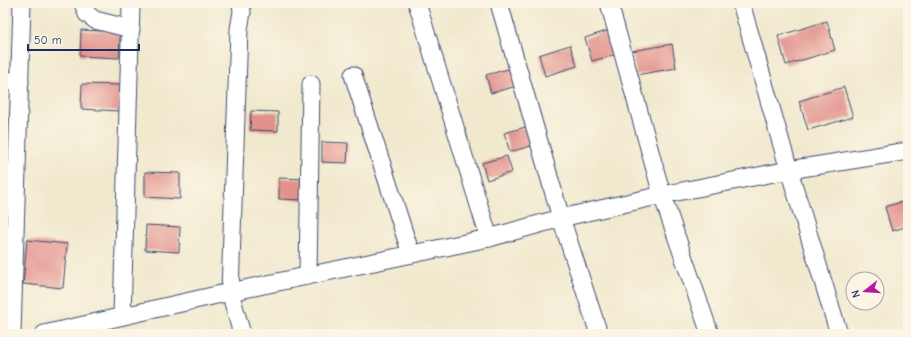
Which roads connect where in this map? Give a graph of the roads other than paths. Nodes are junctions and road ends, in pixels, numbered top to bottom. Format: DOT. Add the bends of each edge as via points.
graph roads {
  1 [pos="22,3"];
  2 [pos="83,3"];
  3 [pos="240,3"];
  4 [pos="418,3"];
  5 [pos="499,3"];
  6 [pos="609,3"];
  7 [pos="741,3"];
  8 [pos="132,6"];
  9 [pos="131,29"];
  10 [pos="353,75"];
  11 [pos="11,81"];
  12 [pos="311,84"];
  13 [pos="908,151"];
  14 [pos="789,170"];
  15 [pos="10,172"];
  16 [pos="662,195"];
  17 [pos="562,218"];
  18 [pos="489,238"];
  19 [pos="9,251"];
  20 [pos="410,254"];
  21 [pos="308,275"];
  22 [pos="230,292"];
  23 [pos="122,316"];
  24 [pos="9,330"];
  25 [pos="596,333"];
  26 [pos="44,334"];
  27 [pos="242,334"];
  28 [pos="710,334"];
  29 [pos="840,334"];
  1 -- 11 [label="street"];
  2 -- 9 [label="street" via="87,14 95,20"];
  3 -- 22 [label="street" via="242,12 239,29"];
  4 -- 18 [label="street"];
  5 -- 17 [label="street"];
  6 -- 16 [label="street"];
  7 -- 14 [label="street"];
  8 -- 9 [label="street"];
  9 -- 23 [label="street"];
  10 -- 20 [label="street"];
  11 -- 15 [label="street"];
  12 -- 21 [label="street"];
  13 -- 14 [label="street"];
  14 -- 16 [label="street"];
  14 -- 29 [label="street"];
  15 -- 19 [label="street"];
  16 -- 17 [label="street"];
  16 -- 28 [label="street"];
  17 -- 18 [label="street"];
  17 -- 25 [label="street"];
  18 -- 20 [label="street"];
  19 -- 24 [label="street"];
  20 -- 21 [label="street"];
  21 -- 22 [label="street"];
  22 -- 23 [label="street"];
  22 -- 27 [label="street"];
  23 -- 26 [label="street"];
}
